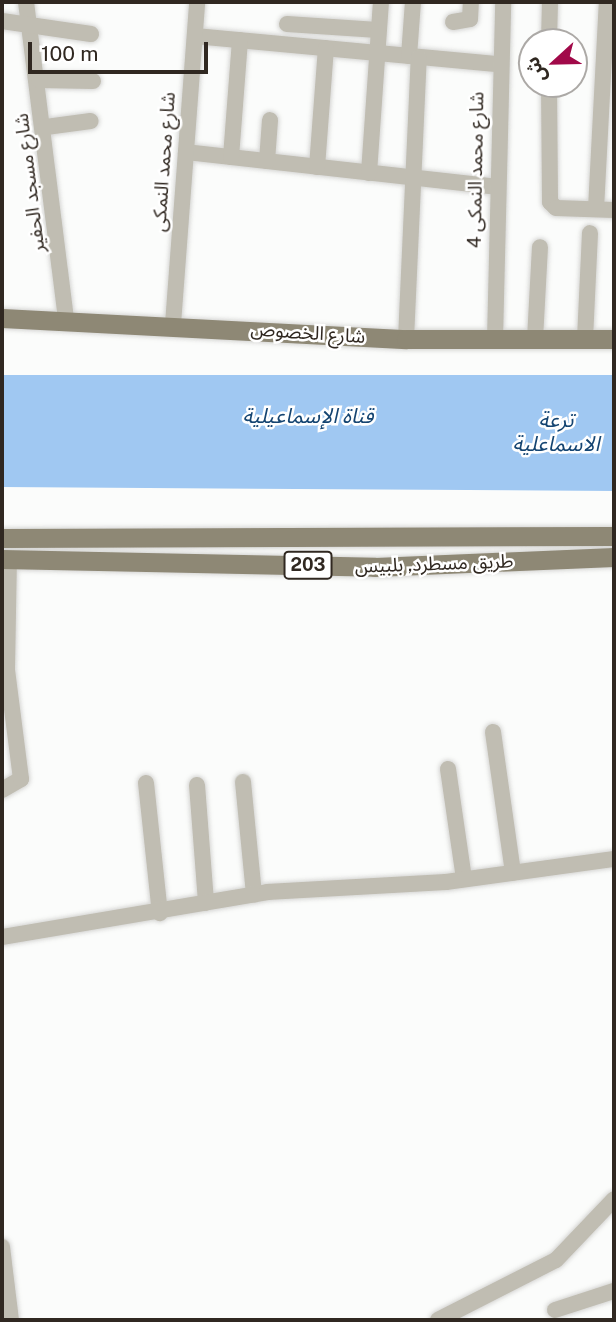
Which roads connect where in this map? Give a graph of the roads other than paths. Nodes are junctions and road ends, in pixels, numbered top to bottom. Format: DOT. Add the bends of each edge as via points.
graph roads {
  1 [pos="26,2"];
  2 [pos="197,2"];
  3 [pos="381,2"];
  4 [pos="413,2"];
  5 [pos="471,2"];
  6 [pos="503,2"];
  7 [pos="550,2"];
  8 [pos="607,2"];
  9 [pos="2,21"];
  10 [pos="453,22"];
  11 [pos="30,23"];
  12 [pos="287,24"];
  13 [pos="549,28"];
  14 [pos="378,30"];
  15 [pos="91,34"];
  16 [pos="195,36"];
  17 [pos="240,40"];
  18 [pos="326,48"];
  19 [pos="376,53"];
  20 [pos="414,56"];
  21 [pos="499,64"];
  22 [pos="39,80"];
  23 [pos="93,81"];
  24 [pos="549,98"];
  25 [pos="270,120"];
  26 [pos="91,121"];
  27 [pos="46,127"];
  28 [pos="186,152"];
  29 [pos="231,157"];
  30 [pos="267,161"];
  31 [pos="317,167"];
  32 [pos="369,173"];
  33 [pos="414,177"];
  34 [pos="497,187"];
  35 [pos="596,209"];
  36 [pos="614,210"];
  37 [pos="590,233"];
  38 [pos="540,247"];
  39 [pos="66,317"];
  40 [pos="2,318"];
  41 [pos="173,324"];
  42 [pos="406,339"];
  43 [pos="495,339"];
  44 [pos="535,339"];
  45 [pos="585,339"];
  46 [pos="614,339"];
  47 [pos="614,536"];
  48 [pos="2,538"];
  49 [pos="614,558"];
  50 [pos="5,559"];
  51 [pos="493,732"];
  52 [pos="448,769"];
  53 [pos="243,782"];
  54 [pos="146,783"];
  55 [pos="197,785"];
  56 [pos="5,790"];
  57 [pos="614,859"];
  58 [pos="513,873"];
  59 [pos="464,879"];
  60 [pos="254,894"];
  61 [pos="206,904"];
  62 [pos="160,913"];
  63 [pos="2,937"];
  64 [pos="614,1199"];
  65 [pos="2,1247"];
  66 [pos="614,1291"];
  67 [pos="555,1310"];
  68 [pos="11,1320"];
  69 [pos="438,1320"];
  1 -- 11 [label="street, شارع مسجد الحفير"];
  2 -- 16 [label="street, شارع محمد النمكى"];
  3 -- 14 [label="street"];
  4 -- 20 [label="street"];
  5 -- 10 [label="street" via="468,21"];
  6 -- 21 [label="street, شارع محمد النمكى 4"];
  7 -- 13 [label="street"];
  8 -- 35 [label="street"];
  9 -- 11 [label="street"];
  11 -- 15 [label="street"];
  11 -- 22 [label="street, شارع مسجد الحفير"];
  12 -- 14 [label="street"];
  14 -- 19 [label="street"];
  16 -- 17 [label="street"];
  16 -- 28 [label="street, شارع محمد النمكى"];
  17 -- 18 [label="street"];
  17 -- 29 [label="street"];
  18 -- 19 [label="street"];
  18 -- 31 [label="street"];
  19 -- 20 [label="street"];
  19 -- 32 [label="street"];
  20 -- 21 [label="street"];
  20 -- 33 [label="street"];
  21 -- 34 [label="street, شارع محمد النمكى 4"];
  22 -- 23 [label="street"];
  22 -- 27 [label="street, شارع مسجد الحفير"];
  24 -- 35 [label="street" via="550,202 556,208"];
  25 -- 30 [label="street"];
  26 -- 27 [label="street"];
  27 -- 39 [label="street, شارع مسجد الحفير"];
  28 -- 29 [label="street"];
  28 -- 41 [label="street, شارع محمد النمكى"];
  29 -- 30 [label="street"];
  30 -- 31 [label="street"];
  31 -- 32 [label="street"];
  32 -- 33 [label="street"];
  33 -- 34 [label="street"];
  33 -- 42 [label="street"];
  34 -- 43 [label="street, شارع محمد النمكى 4"];
  35 -- 36 [label="street"];
  37 -- 45 [label="street"];
  38 -- 44 [label="street"];
  39 -- 40 [label="main road, شارع الخصوص"];
  39 -- 41 [label="main road, شارع الخصوص"];
  41 -- 42 [label="main road, شارع الخصوص"];
  42 -- 43 [label="main road, شارع الخصوص"];
  43 -- 44 [label="main road, شارع الخصوص"];
  44 -- 45 [label="main road, شارع الخصوص"];
  45 -- 46 [label="main road, شارع الخصوص"];
  47 -- 48 [label="main road, طريق مسطرد, بلبيس / 203"];
  49 -- 50 [label="main road, طريق مسطرد, بلبيس / 203" via="375,567"];
  50 -- 56 [label="street" via="7,669 21,779"];
  51 -- 58 [label="street"];
  52 -- 59 [label="street"];
  53 -- 60 [label="street"];
  54 -- 62 [label="street"];
  55 -- 61 [label="street"];
  57 -- 58 [label="street"];
  58 -- 59 [label="street"];
  59 -- 60 [label="street"];
  60 -- 61 [label="street"];
  61 -- 62 [label="street"];
  62 -- 63 [label="street"];
  64 -- 69 [label="street" via="547,1266"];
  65 -- 68 [label="street"];
  66 -- 67 [label="street"];
}
